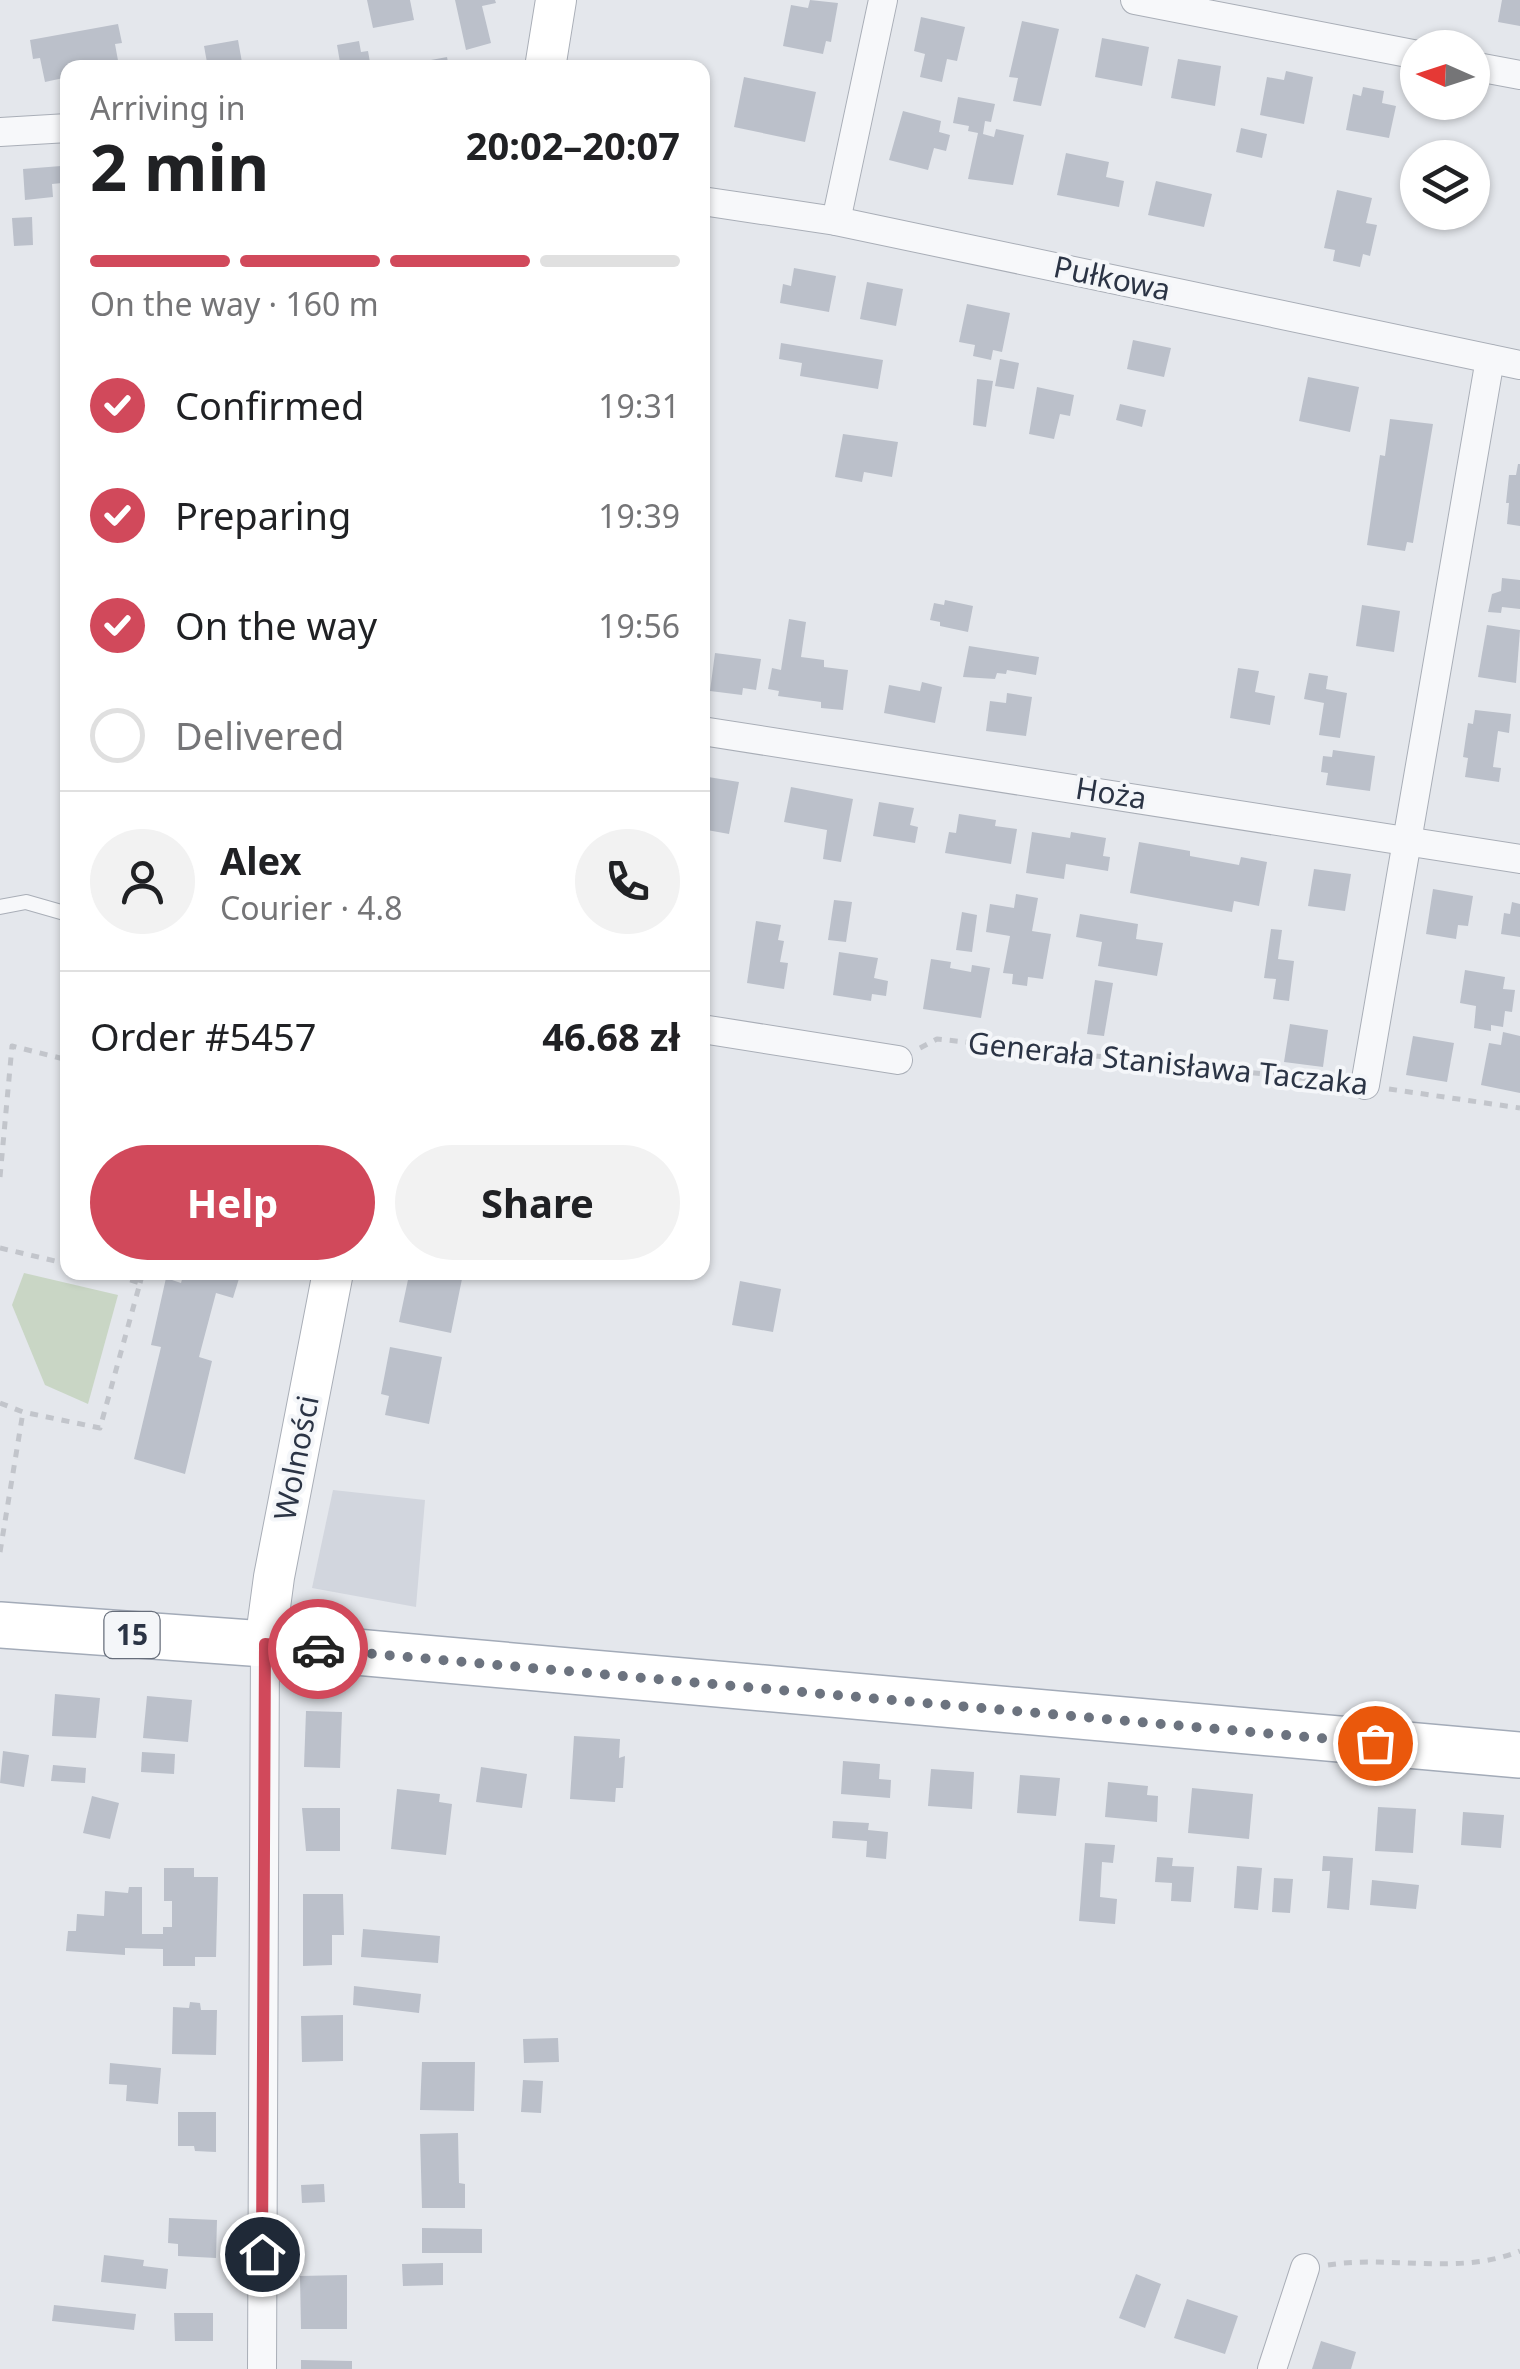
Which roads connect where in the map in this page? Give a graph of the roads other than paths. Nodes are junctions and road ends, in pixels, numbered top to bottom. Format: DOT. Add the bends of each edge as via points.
graph roads {
  1 [pos="556,0"];
  2 [pos="883,0"];
  3 [pos="1135,0"];
  4 [pos="1400,52"];
  5 [pos="546,60"];
  6 [pos="1490,69"];
  7 [pos="1520,75"];
  8 [pos="60,128"];
  9 [pos="0,132"];
  10 [pos="710,201"];
  11 [pos="836,222"];
  12 [pos="1490,359"];
  13 [pos="1520,365"];
  14 [pos="710,732"];
  15 [pos="1406,842"];
  16 [pos="1520,858"];
  17 [pos="0,907"];
  18 [pos="60,912"];
  19 [pos="710,1030"];
  20 [pos="898,1060"];
  21 [pos="1365,1085"];
  22 [pos="330,1280"];
  23 [pos="0,1625"];
  24 [pos="265,1644"];
  25 [pos="1520,1755"];
  26 [pos="1305,2268"];
  27 [pos="262,2369"];
  28 [pos="1272,2369"];
  1 -- 5 [label="street"];
  2 -- 11 [label="street"];
  3 -- 4 [label="street"];
  6 -- 7 [label="street"];
  8 -- 9 [label="street"];
  10 -- 11 [label="street, Pułkowa"];
  11 -- 12 [label="street, Pułkowa"];
  12 -- 13 [label="street, Pułkowa"];
  12 -- 15 [label="street"];
  14 -- 15 [label="street, Hoża"];
  15 -- 16 [label="street, Hoża"];
  15 -- 21 [label="street"];
  17 -- 18 [label="lane" via="26,902"];
  19 -- 20 [label="street"];
  22 -- 24 [label="street, Wolności"];
  23 -- 24 [label="main road, 15"];
  24 -- 25 [label="main road, 15"];
  24 -- 27 [label="street"];
  26 -- 28 [label="street"];
}
